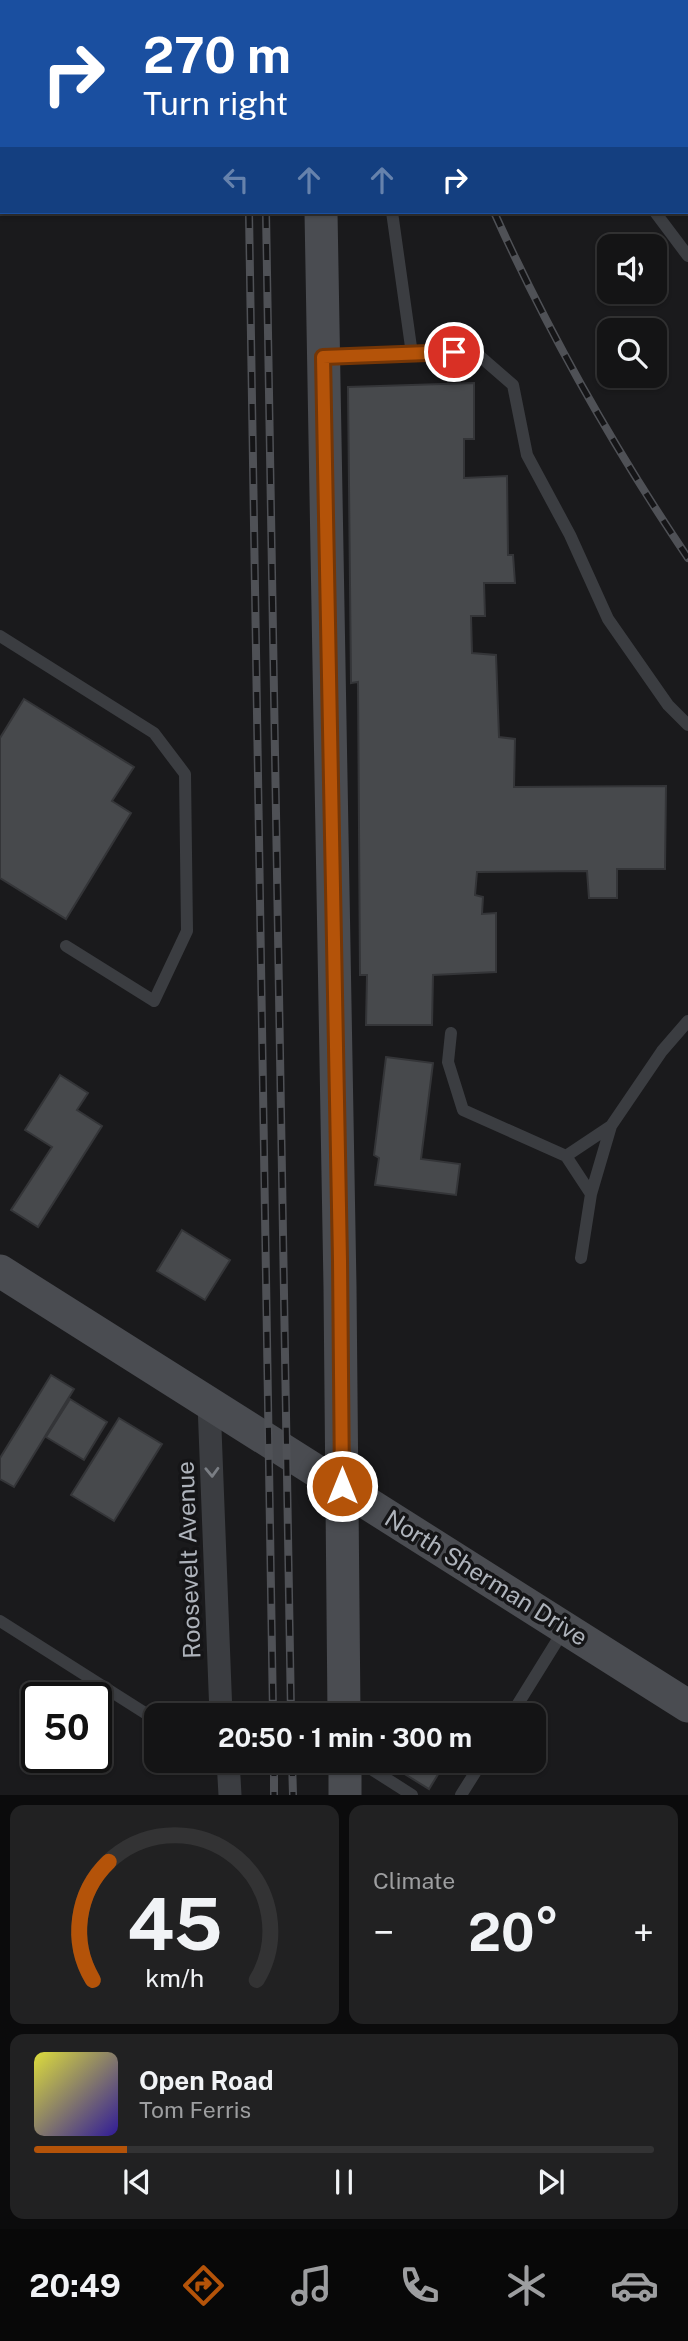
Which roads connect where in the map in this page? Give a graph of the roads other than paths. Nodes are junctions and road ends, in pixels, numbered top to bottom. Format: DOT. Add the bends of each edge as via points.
graph roads {
  1 [pos="321,214"];
  2 [pos="392,214"];
  3 [pos="656,214"];
  4 [pos="688,256"];
  5 [pos="412,354"];
  6 [pos="323,357"];
  7 [pos="0,636"];
  8 [pos="688,724"];
  9 [pos="66,946"];
  10 [pos="688,1021"];
  11 [pos="451,1033"];
  12 [pos="611,1126"];
  13 [pos="566,1156"];
  14 [pos="591,1194"];
  15 [pos="581,1258"];
  16 [pos="0,1271"];
  17 [pos="209,1403"];
  18 [pos="342,1486"];
  19 [pos="0,1621"];
  20 [pos="565,1628"];
  21 [pos="221,1703"];
  22 [pos="344,1703"];
  23 [pos="518,1703"];
  24 [pos="688,1706"];
  25 [pos="144,1712"];
  26 [pos="227,1773"];
  27 [pos="345,1773"];
  28 [pos="377,1773"];
  29 [pos="475,1773"];
  30 [pos="230,1795"];
  31 [pos="345,1795"];
  32 [pos="412,1795"];
  33 [pos="461,1795"];
  1 -- 6 [label="main road"];
  2 -- 5 [label="lane"];
  3 -- 4 [label="lane"];
  5 -- 6 [label="lane"];
  5 -- 8 [label="lane" via="475,352 513,385 527,455 608,619 668,705"];
  6 -- 18 [label="main road"];
  7 -- 9 [label="lane" via="154,733 185,774 187,931 154,1001"];
  10 -- 12 [label="lane"];
  11 -- 13 [label="lane" via="448,1062 463,1110"];
  12 -- 13 [label="lane"];
  12 -- 14 [label="lane"];
  13 -- 14 [label="lane"];
  14 -- 15 [label="lane"];
  16 -- 17 [label="main road, North Sherman Drive"];
  17 -- 18 [label="main road, North Sherman Drive"];
  17 -- 21 [label="street, Roosevelt Avenue, one-way"];
  18 -- 20 [label="main road, North Sherman Drive"];
  18 -- 22 [label="main road"];
  19 -- 25 [label="lane"];
  20 -- 23 [label="lane"];
  20 -- 24 [label="main road, North Sherman Drive"];
  26 -- 30 [label="street"];
  27 -- 31 [label="main road"];
  28 -- 32 [label="lane"];
  29 -- 33 [label="lane"];
}
